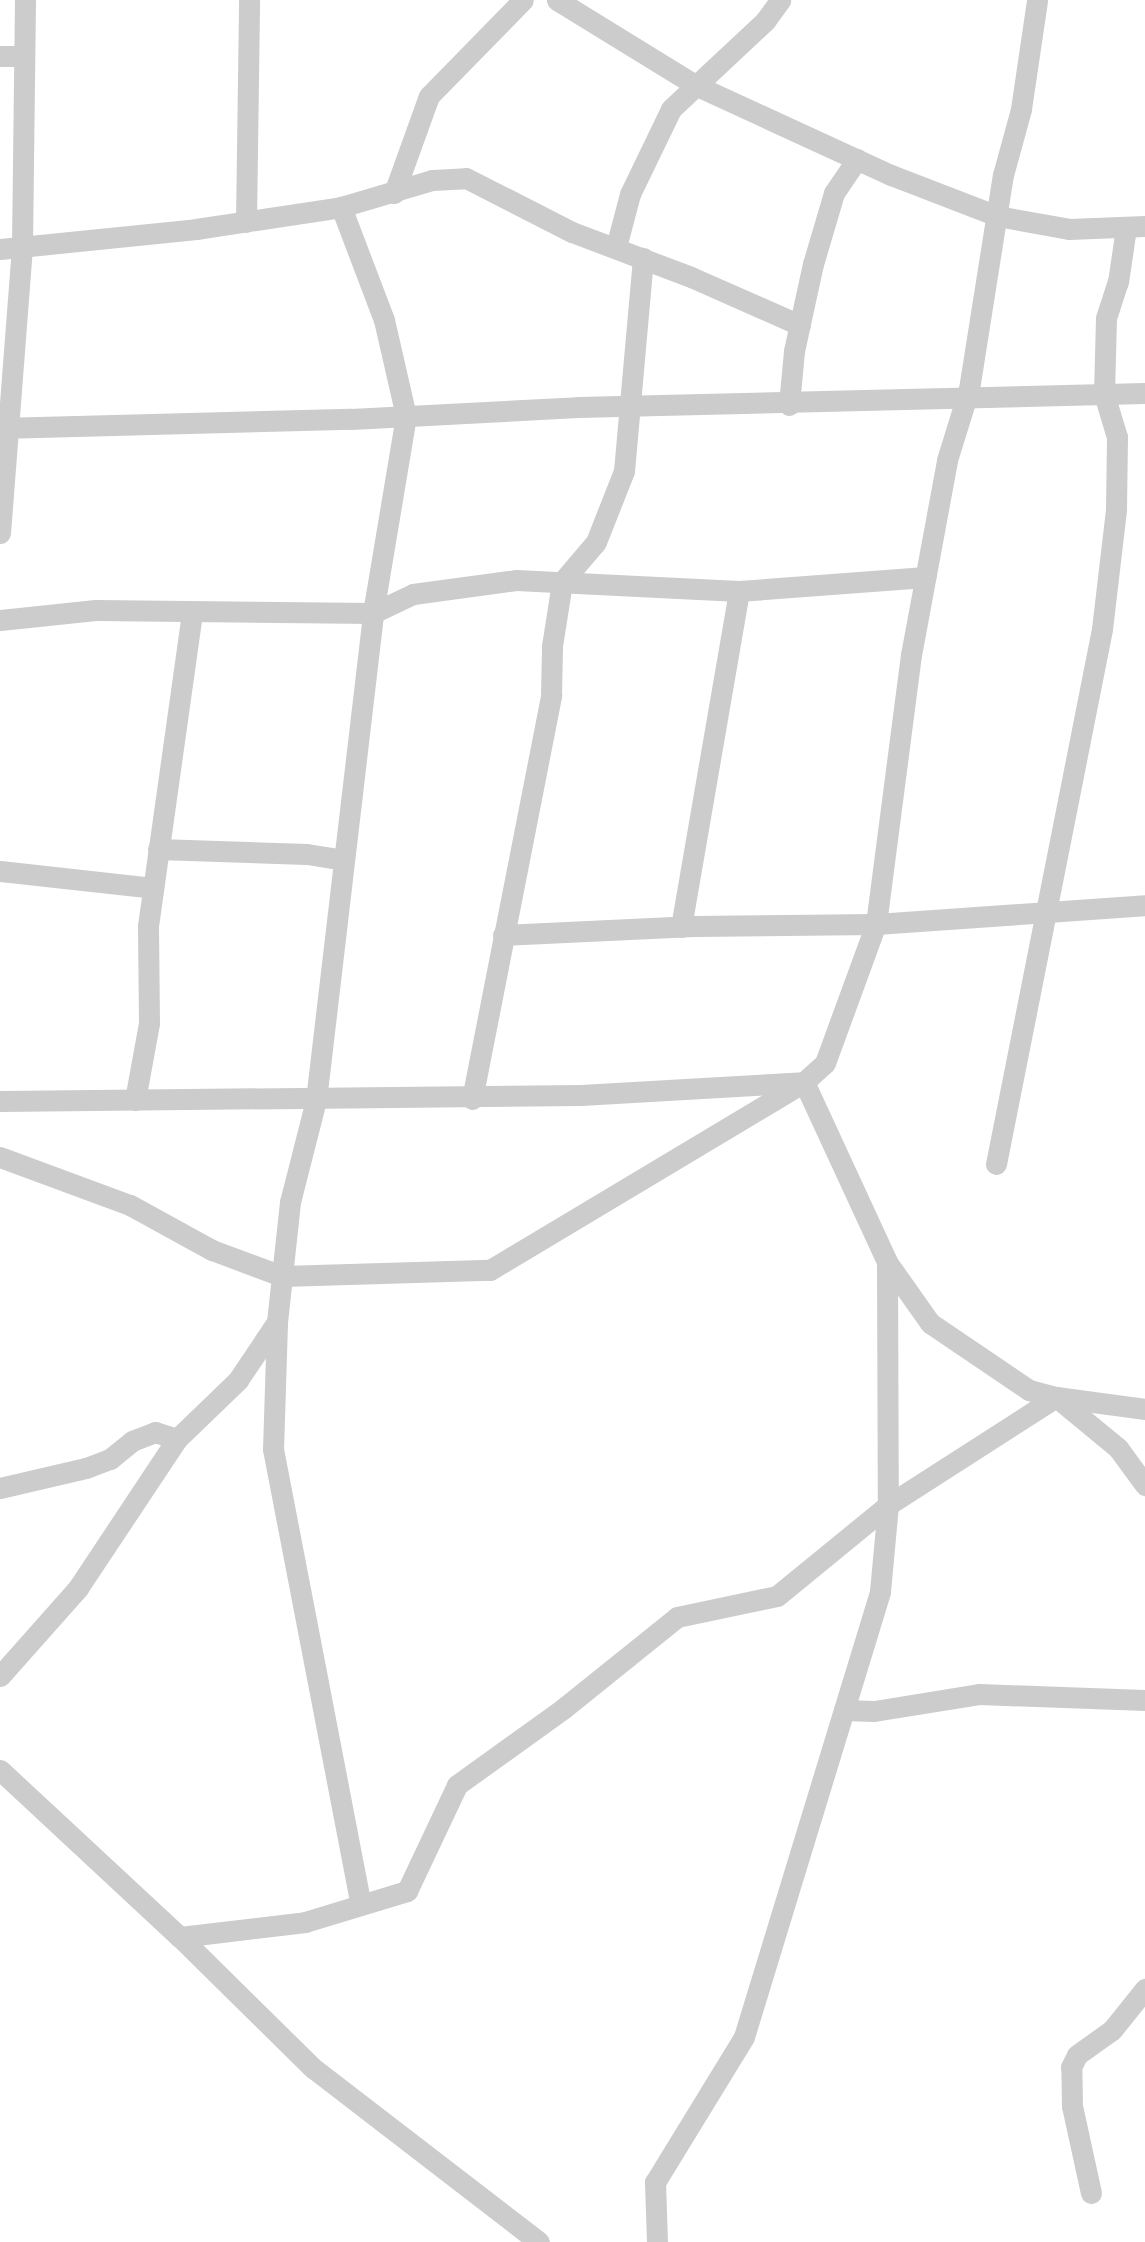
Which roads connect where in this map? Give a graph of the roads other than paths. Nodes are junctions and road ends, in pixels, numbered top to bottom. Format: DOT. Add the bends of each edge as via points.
graph roads {
  1 [pos="25,0"];
  2 [pos="249,0"];
  3 [pos="523,0"];
  4 [pos="557,0"];
  5 [pos="780,0"];
  6 [pos="1037,0"];
  7 [pos="0,56"];
  8 [pos="24,56"];
  9 [pos="695,86"];
  10 [pos="857,159"];
  11 [pos="394,193"];
  12 [pos="341,207"];
  13 [pos="997,216"];
  14 [pos="246,222"];
  15 [pos="1136,227"];
  16 [pos="22,246"];
  17 [pos="616,247"];
  18 [pos="0,249"];
  19 [pos="643,258"];
  20 [pos="800,325"];
  21 [pos="1145,393"];
  22 [pos="1104,394"];
  23 [pos="967,398"];
  24 [pos="789,405"];
  25 [pos="632,407"];
  26 [pos="406,416"];
  27 [pos="4,429"];
  28 [pos="0,533"];
  29 [pos="926,577"];
  30 [pos="562,582"];
  31 [pos="738,591"];
  32 [pos="373,613"];
  33 [pos="192,614"];
  34 [pos="0,620"];
  35 [pos="158,849"];
  36 [pos="344,860"];
  37 [pos="0,871"];
  38 [pos="153,888"];
  39 [pos="1145,905"];
  40 [pos="1047,911"];
  41 [pos="876,924"];
  42 [pos="681,927"];
  43 [pos="503,935"];
  44 [pos="804,1082"];
  45 [pos="472,1099"];
  46 [pos="135,1100"];
  47 [pos="316,1100"];
  48 [pos="0,1101"];
  49 [pos="0,1157"];
  50 [pos="996,1164"];
  51 [pos="887,1262"];
  52 [pos="282,1276"];
  53 [pos="277,1322"];
  54 [pos="1056,1396"];
  55 [pos="1145,1409"];
  56 [pos="177,1439"];
  57 [pos="1145,1485"];
  58 [pos="0,1488"];
  59 [pos="888,1505"];
  60 [pos="0,1676"];
  61 [pos="1145,1700"];
  62 [pos="844,1710"];
  63 [pos="0,1770"];
  64 [pos="361,1905"];
  65 [pos="180,1937"];
  66 [pos="1145,1989"];
  67 [pos="1091,2193"];
  68 [pos="538,2242"];
  69 [pos="657,2242"];
  1 -- 8 [label="street"];
  2 -- 14 [label="street"];
  3 -- 11 [label="street" via="429,96"];
  4 -- 9 [label="street"];
  5 -- 9 [label="street" via="765,21"];
  6 -- 13 [label="street" via="1021,109"];
  7 -- 8 [label="street"];
  8 -- 16 [label="street"];
  9 -- 10 [label="street"];
  9 -- 17 [label="street" via="671,109 630,194"];
  10 -- 13 [label="street"];
  10 -- 20 [label="street" via="834,193"];
  11 -- 12 [label="street"];
  11 -- 17 [label="street" via="432,180 466,178 572,232"];
  12 -- 14 [label="street"];
  12 -- 26 [label="street" via="384,320"];
  13 -- 15 [label="street" via="1069,230"];
  13 -- 23 [label="street"];
  14 -- 16 [label="street"];
  15 -- 22 [label="street" via="1106,318"];
  16 -- 18 [label="street"];
  16 -- 27 [label="street"];
  17 -- 19 [label="street"];
  19 -- 20 [label="street"];
  19 -- 25 [label="street"];
  20 -- 24 [label="street"];
  21 -- 22 [label="street"];
  22 -- 23 [label="street"];
  22 -- 40 [label="street" via="1117,437 1116,509 1102,629"];
  23 -- 24 [label="street"];
  23 -- 29 [label="street" via="947,460"];
  24 -- 25 [label="street"];
  25 -- 26 [label="street"];
  25 -- 30 [label="street" via="624,471 600,532"];
  26 -- 27 [label="street"];
  26 -- 32 [label="street"];
  27 -- 28 [label="street"];
  29 -- 31 [label="street"];
  29 -- 41 [label="street" via="911,655"];
  30 -- 31 [label="street"];
  30 -- 32 [label="street" via="516,580 413,594"];
  30 -- 43 [label="street" via="552,646 551,695"];
  31 -- 42 [label="street"];
  32 -- 33 [label="street"];
  32 -- 36 [label="street"];
  33 -- 34 [label="street" via="95,610"];
  33 -- 35 [label="street"];
  35 -- 36 [label="street" via="307,854"];
  35 -- 38 [label="street"];
  36 -- 47 [label="street"];
  37 -- 38 [label="street"];
  38 -- 46 [label="street" via="148,926 149,1023"];
  39 -- 40 [label="street"];
  40 -- 41 [label="street"];
  40 -- 50 [label="street"];
  41 -- 42 [label="street"];
  41 -- 44 [label="street" via="825,1063"];
  42 -- 43 [label="street"];
  43 -- 45 [label="street"];
  44 -- 45 [label="street"];
  44 -- 51 [label="street"];
  44 -- 52 [label="street" via="490,1270"];
  45 -- 47 [label="street"];
  46 -- 47 [label="street"];
  46 -- 48 [label="street"];
  47 -- 52 [label="street" via="290,1202"];
  49 -- 52 [label="street" via="130,1205 212,1250"];
  51 -- 54 [label="street" via="930,1323 1029,1390"];
  51 -- 59 [label="street"];
  52 -- 53 [label="street"];
  53 -- 56 [label="street" via="238,1380"];
  53 -- 64 [label="street" via="273,1449"];
  54 -- 55 [label="street"];
  54 -- 57 [label="street" via="1118,1448"];
  54 -- 59 [label="street"];
  56 -- 58 [label="street" via="155,1432 132,1442 110,1459 86,1468"];
  56 -- 60 [label="street" via="78,1588"];
  59 -- 62 [label="street" via="880,1592"];
  59 -- 64 [label="street" via="777,1596 677,1617 457,1785 407,1891"];
  61 -- 62 [label="street" via="979,1694 874,1711"];
  62 -- 69 [label="street" via="744,2037 655,2182"];
  63 -- 65 [label="street"];
  64 -- 65 [label="street" via="305,1922"];
  65 -- 68 [label="street" via="313,2068"];
  66 -- 67 [label="street" via="1112,2030 1077,2055 1071,2067 1072,2106"];
}
